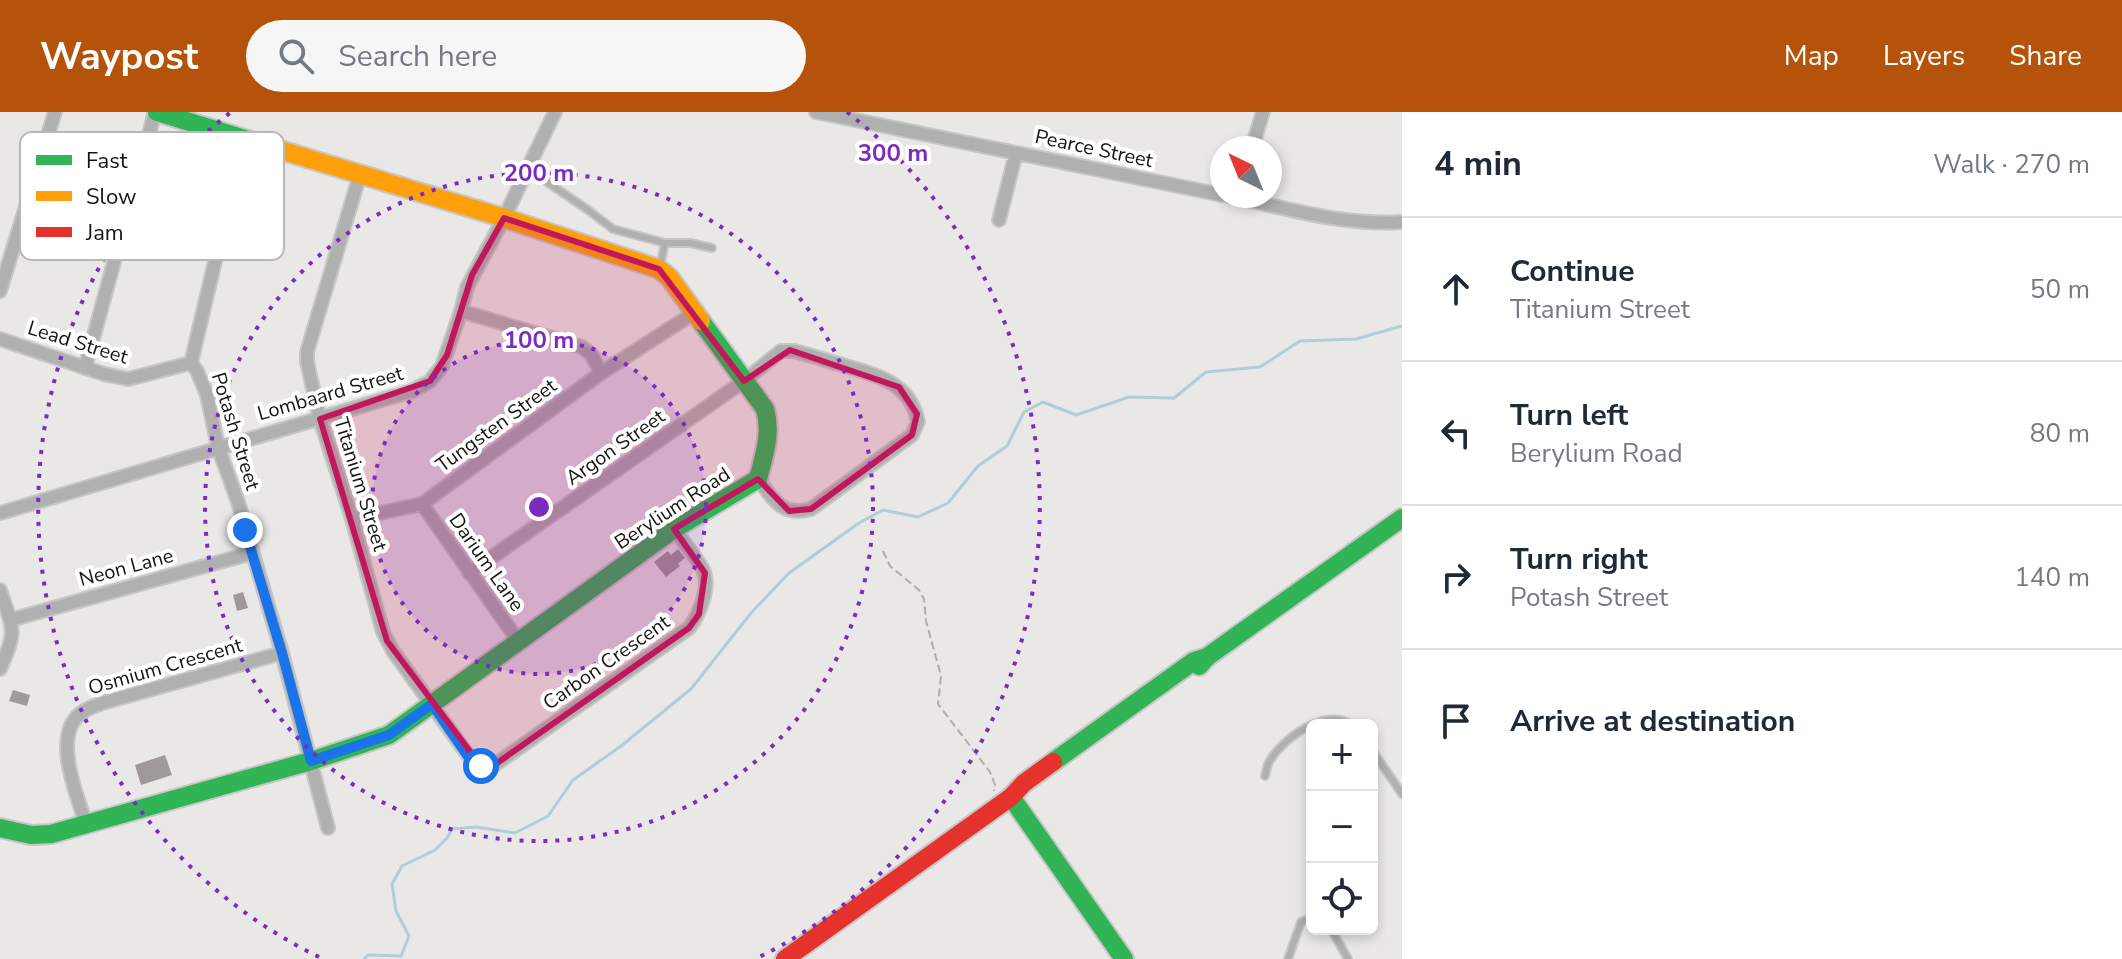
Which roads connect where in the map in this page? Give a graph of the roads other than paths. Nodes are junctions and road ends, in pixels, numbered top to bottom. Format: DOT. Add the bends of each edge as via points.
graph roads {
  1 [pos="55,112"];
  2 [pos="156,112"];
  3 [pos="555,112"];
  4 [pos="816,112"];
  5 [pos="1263,112"];
  6 [pos="49,132"];
  7 [pos="150,132"];
  8 [pos="224,132"];
  9 [pos="1256,136"];
  10 [pos="284,150"];
  11 [pos="1016,153"];
  12 [pos="528,169"];
  13 [pos="360,174"];
  14 [pos="1210,193"];
  15 [pos="1282,207"];
  16 [pos="504,218"];
  17 [pos="999,220"];
  18 [pos="1402,222"];
  19 [pos="20,226"];
  20 [pos="665,243"];
  21 [pos="712,248"];
  22 [pos="115,260"];
  23 [pos="215,260"];
  24 [pos="659,269"];
  25 [pos="0,291"];
  26 [pos="461,311"];
  27 [pos="694,313"];
  28 [pos="0,339"];
  29 [pos="191,363"];
  30 [pos="85,368"];
  31 [pos="601,373"];
  32 [pos="744,381"];
  33 [pos="320,419"];
  34 [pos="218,447"];
  35 [pos="758,479"];
  36 [pos="422,504"];
  37 [pos="0,513"];
  38 [pos="1402,518"];
  39 [pos="352,519"];
  40 [pos="674,529"];
  41 [pos="252,553"];
  42 [pos="469,573"];
  43 [pos="0,590"];
  44 [pos="10,620"];
  45 [pos="519,642"];
  46 [pos="282,653"];
  47 [pos="0,669"];
  48 [pos="432,704"];
  49 [pos="1306,728"];
  50 [pos="1378,759"];
  51 [pos="311,761"];
  52 [pos="493,766"];
  53 [pos="1265,776"];
  54 [pos="1402,794"];
  55 [pos="1011,797"];
  56 [pos="86,825"];
  57 [pos="0,828"];
  58 [pos="328,828"];
  59 [pos="1306,920"];
  60 [pos="1334,935"];
  61 [pos="785,959"];
  62 [pos="1124,959"];
  63 [pos="1288,959"];
  64 [pos="1348,959"];
  1 -- 6 [label="street"];
  2 -- 7 [label="street"];
  2 -- 8 [label="street"];
  3 -- 12 [label="street, Lombaard Street"];
  4 -- 11 [label="street, Pearce Street"];
  5 -- 9 [label="street"];
  10 -- 13 [label="street"];
  11 -- 14 [label="street, Pearce Street"];
  11 -- 17 [label="street"];
  12 -- 16 [label="street, Lombaard Street"];
  12 -- 20 [label="lane" via="613,229"];
  13 -- 16 [label="street"];
  13 -- 33 [label="street, Titanium Street" via="307,352"];
  15 -- 18 [label="street" via="1335,220"];
  16 -- 24 [label="street"];
  16 -- 26 [label="street, Lombaard Street" via="472,275"];
  19 -- 25 [label="street"];
  20 -- 21 [label="lane"];
  20 -- 24 [label="lane"];
  22 -- 30 [label="street"];
  23 -- 29 [label="street, Potash Street"];
  24 -- 27 [label="street, Berylium Road"];
  26 -- 31 [label="street" via="582,347"];
  26 -- 33 [label="street, Lombaard Street" via="447,355 430,381"];
  27 -- 31 [label="street, Tungsten Street"];
  27 -- 32 [label="street, Berylium Road"];
  28 -- 30 [label="street, Lead Street"];
  29 -- 30 [label="street, Lead Street" via="128,379"];
  29 -- 34 [label="street, Potash Street" via="207,395"];
  31 -- 36 [label="street, Tungsten Street"];
  32 -- 35 [label="street, Berylium Road" via="769,417"];
  32 -- 35 [label="street, Argon Street" via="781,351 790,350 891,381 917,414 912,435 811,509 789,511"];
  32 -- 42 [label="street, Argon Street"];
  33 -- 34 [label="street, Lombaard Street"];
  33 -- 39 [label="street, Titanium Street"];
  34 -- 37 [label="street, Lombaard Street"];
  34 -- 41 [label="street, Potash Street"];
  35 -- 40 [label="street, Berylium Road"];
  36 -- 39 [label="street, Tungsten Street"];
  36 -- 42 [label="street, Darium Lane"];
  38 -- 55 [label="street" via="1207,657 1031,792"];
  39 -- 48 [label="street, Titanium Street" via="387,641"];
  40 -- 45 [label="street, Berylium Road"];
  40 -- 52 [label="street, Carbon Crescent" via="705,573 699,614 689,628"];
  41 -- 44 [label="street, Neon Lane"];
  41 -- 46 [label="street, Potash Street"];
  42 -- 45 [label="street, Darium Lane"];
  43 -- 44 [label="street"];
  44 -- 47 [label="street" via="13,637"];
  45 -- 48 [label="street, Berylium Road"];
  46 -- 51 [label="street, Potash Street"];
  46 -- 56 [label="street, Osmium Crescent" via="86,709 68,738 67,757"];
  48 -- 51 [label="street, Berylium Road" via="389,735"];
  48 -- 52 [label="street, Titanium Street" via="473,762"];
  49 -- 53 [label="lane" via="1276,754"];
  50 -- 54 [label="lane"];
  51 -- 56 [label="street, Berylium Road"];
  51 -- 58 [label="street, Potash Street"];
  55 -- 61 [label="street"];
  55 -- 62 [label="street"];
  56 -- 57 [label="street, Berylium Road" via="39,836"];
  59 -- 63 [label="lane"];
  60 -- 64 [label="lane"];
}
